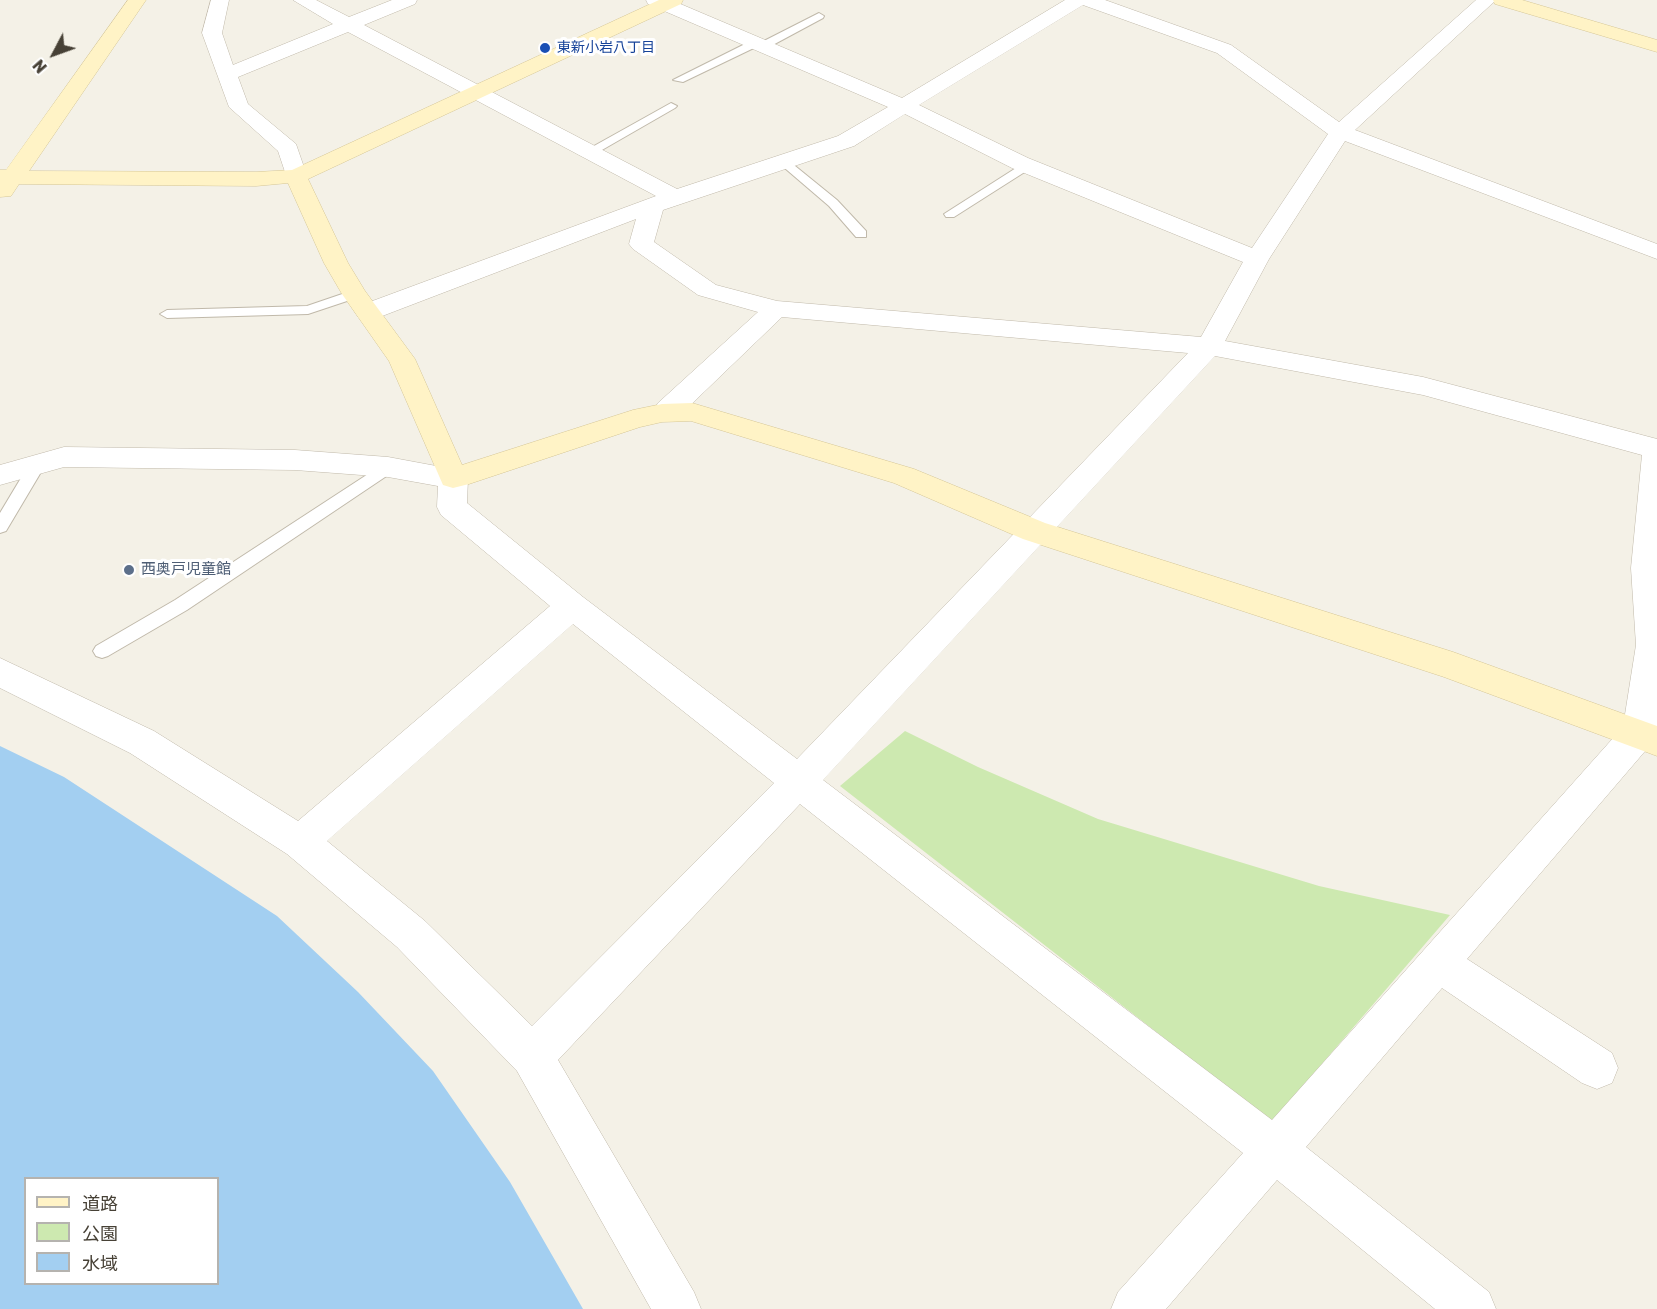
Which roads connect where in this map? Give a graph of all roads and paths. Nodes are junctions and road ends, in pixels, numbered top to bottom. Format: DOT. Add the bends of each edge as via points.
graph roads {
  1 [pos="137,0"];
  2 [pos="220,0"];
  3 [pos="302,0"];
  4 [pos="408,0"];
  5 [pos="1078,0"];
  6 [pos="1087,0"];
  7 [pos="1487,0"];
  8 [pos="1502,0"];
  9 [pos="664,1"];
  10 [pos="819,16"];
  11 [pos="349,24"];
  12 [pos="761,44"];
  13 [pos="1657,46"];
  14 [pos="228,74"];
  15 [pos="679,80"];
  16 [pos="477,92"];
  17 [pos="671,106"];
  18 [pos="904,106"];
  19 [pos="1340,132"];
  20 [pos="591,151"];
  21 [pos="784,161"];
  22 [pos="1027,165"];
  23 [pos="296,176"];
  24 [pos="4,183"];
  25 [pos="664,202"];
  26 [pos="950,214"];
  27 [pos="861,234"];
  28 [pos="1657,252"];
  29 [pos="1257,259"];
  30 [pos="361,303"];
  31 [pos="776,309"];
  32 [pos="167,314"];
  33 [pos="1209,346"];
  34 [pos="668,410"];
  35 [pos="1657,450"];
  36 [pos="39,462"];
  37 [pos="388,467"];
  38 [pos="0,475"];
  39 [pos="453,478"];
  40 [pos="0,527"];
  41 [pos="1034,531"];
  42 [pos="572,606"];
  43 [pos="102,651"];
  44 [pos="0,672"];
  45 [pos="1648,737"];
  46 [pos="800,780"];
  47 [pos="300,842"];
  48 [pos="1439,963"];
  49 [pos="532,1056"];
  50 [pos="1597,1068"];
  51 [pos="1276,1151"];
  52 [pos="677,1309"];
  53 [pos="1135,1309"];
  54 [pos="1473,1309"];
  1 -- 24 [label="street"];
  2 -- 14 [label="street" via="212,33"];
  3 -- 11 [label="street"];
  4 -- 11 [label="street"];
  5 -- 18 [label="street"];
  6 -- 19 [label="street" via="1224,49"];
  7 -- 19 [label="street"];
  8 -- 13 [label="street"];
  9 -- 12 [label="street"];
  9 -- 16 [label="street"];
  10 -- 12 [label="lane"];
  11 -- 14 [label="street"];
  11 -- 16 [label="street"];
  12 -- 15 [label="lane"];
  12 -- 18 [label="street"];
  14 -- 23 [label="street" via="239,107 288,149"];
  16 -- 20 [label="street"];
  16 -- 23 [label="street"];
  17 -- 20 [label="lane"];
  18 -- 21 [label="street" via="846,141"];
  18 -- 22 [label="street"];
  19 -- 28 [label="street"];
  19 -- 29 [label="street"];
  20 -- 25 [label="street"];
  21 -- 25 [label="street"];
  21 -- 27 [label="lane" via="834,203"];
  22 -- 26 [label="lane"];
  22 -- 29 [label="street"];
  23 -- 24 [label="street"];
  23 -- 30 [label="street" via="336,263"];
  25 -- 30 [label="street"];
  25 -- 31 [label="street" via="641,244 707,290"];
  29 -- 33 [label="street"];
  30 -- 32 [label="lane" via="308,310"];
  30 -- 39 [label="street" via="402,359"];
  31 -- 33 [label="street"];
  31 -- 34 [label="street"];
  33 -- 35 [label="street" via="1423,386"];
  33 -- 41 [label="street"];
  34 -- 39 [label="street"];
  34 -- 41 [label="street" via="717,418 904,476"];
  35 -- 45 [label="street" via="1647,568 1652,645"];
  36 -- 37 [label="street" via="64,457 295,460"];
  36 -- 38 [label="street"];
  36 -- 40 [label="lane"];
  37 -- 39 [label="street"];
  37 -- 43 [label="lane" via="191,599"];
  39 -- 42 [label="street" via="452,507"];
  41 -- 45 [label="street" via="1453,666"];
  41 -- 46 [label="street"];
  42 -- 46 [label="street"];
  42 -- 47 [label="street"];
  44 -- 47 [label="street" via="142,742"];
  45 -- 48 [label="street"];
  46 -- 49 [label="street"];
  46 -- 51 [label="street"];
  47 -- 49 [label="street" via="411,934"];
  48 -- 50 [label="street"];
  48 -- 51 [label="street"];
  49 -- 52 [label="street"];
  51 -- 53 [label="street"];
  51 -- 54 [label="street"];
}
